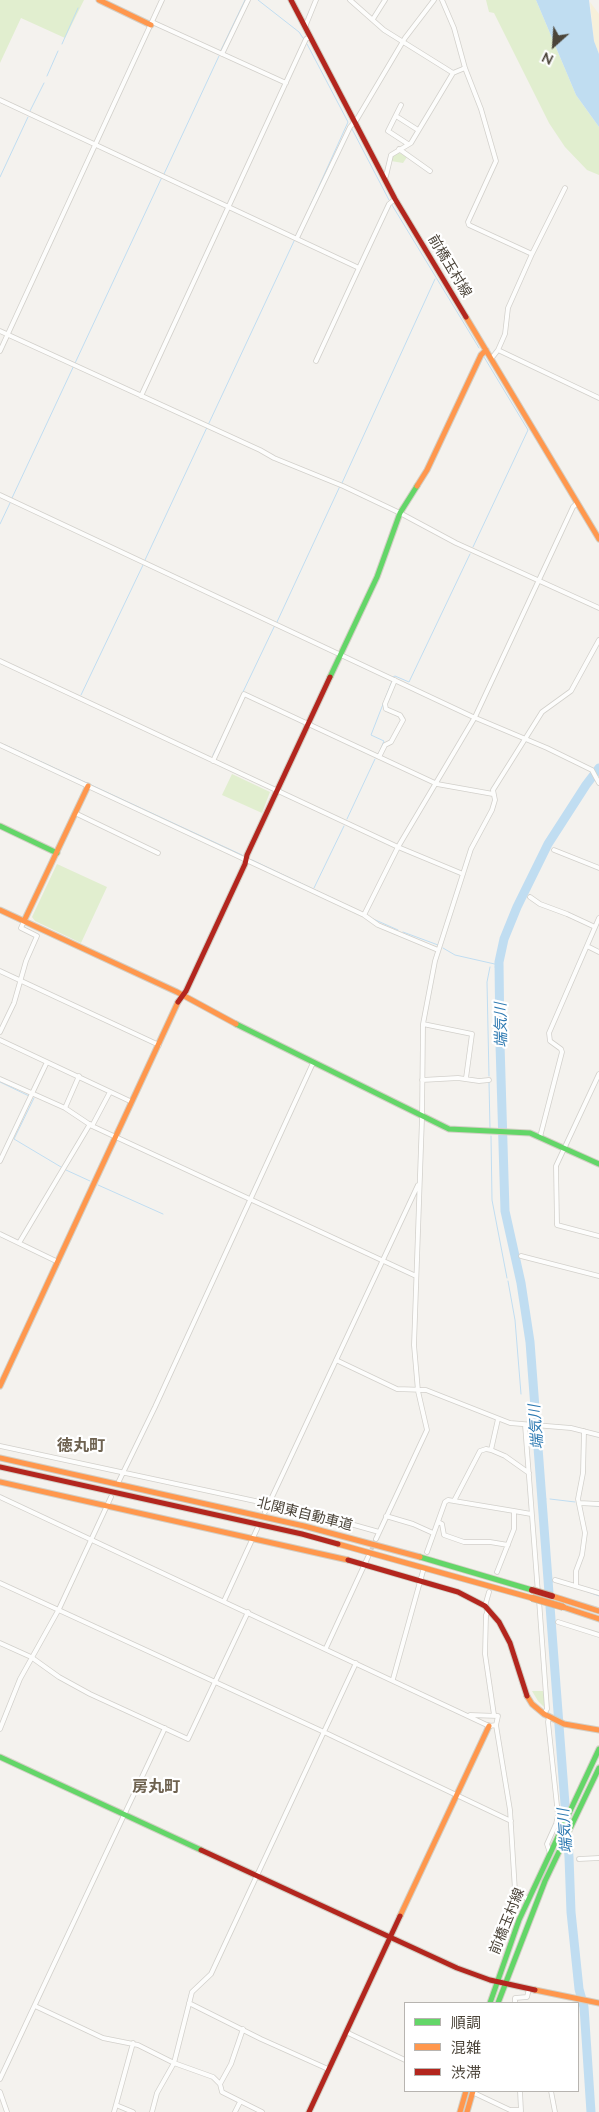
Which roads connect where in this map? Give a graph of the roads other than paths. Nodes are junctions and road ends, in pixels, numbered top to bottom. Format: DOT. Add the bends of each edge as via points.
graph roads {
  1 [pos="100,0"];
  2 [pos="162,0"];
  3 [pos="248,0"];
  4 [pos="291,0"];
  5 [pos="316,0"];
  6 [pos="350,0"];
  7 [pos="385,0"];
  8 [pos="434,0"];
  9 [pos="442,0"];
  10 [pos="372,20"];
  11 [pos="152,23"];
  12 [pos="305,27"];
  13 [pos="310,37"];
  14 [pos="403,42"];
  15 [pos="222,54"];
  16 [pos="465,68"];
  17 [pos="453,73"];
  18 [pos="286,83"];
  19 [pos="0,100"];
  20 [pos="401,105"];
  21 [pos="396,116"];
  22 [pos="354,122"];
  23 [pos="418,130"];
  24 [pos="96,144"];
  25 [pos="408,144"];
  26 [pos="399,149"];
  27 [pos="430,171"];
  28 [pos="383,178"];
  29 [pos="565,188"];
  30 [pos="394,199"];
  31 [pos="230,207"];
  32 [pos="298,238"];
  33 [pos="532,254"];
  34 [pos="359,268"];
  35 [pos="0,331"];
  36 [pos="8,335"];
  37 [pos="486,350"];
  38 [pos="498,350"];
  39 [pos="0,351"];
  40 [pos="491,360"];
  41 [pos="316,361"];
  42 [pos="141,396"];
  43 [pos="599,398"];
  44 [pos="0,495"];
  45 [pos="577,503"];
  46 [pos="400,513"];
  47 [pos="599,539"];
  48 [pos="539,580"];
  49 [pos="599,608"];
  50 [pos="599,640"];
  51 [pos="341,654"];
  52 [pos="0,661"];
  53 [pos="395,680"];
  54 [pos="475,717"];
  55 [pos="308,724"];
  56 [pos="525,740"];
  57 [pos="0,745"];
  58 [pos="379,757"];
  59 [pos="213,761"];
  60 [pos="599,783"];
  61 [pos="437,784"];
  62 [pos="88,786"];
  63 [pos="278,790"];
  64 [pos="493,794"];
  65 [pos="75,813"];
  66 [pos="0,826"];
  67 [pos="398,847"];
  68 [pos="554,850"];
  69 [pos="158,852"];
  70 [pos="57,853"];
  71 [pos="246,860"];
  72 [pos="599,868"];
  73 [pos="463,874"];
  74 [pos="530,897"];
  75 [pos="0,910"];
  76 [pos="364,915"];
  77 [pos="599,918"];
  78 [pos="24,921"];
  79 [pos="595,928"];
  80 [pos="587,946"];
  81 [pos="438,950"];
  82 [pos="599,952"];
  83 [pos="0,971"];
  84 [pos="20,980"];
  85 [pos="183,996"];
  86 [pos="423,1024"];
  87 [pos="0,1032"];
  88 [pos="0,1040"];
  89 [pos="159,1045"];
  90 [pos="47,1062"];
  91 [pos="314,1063"];
  92 [pos="599,1074"];
  93 [pos="79,1076"];
  94 [pos="0,1078"];
  95 [pos="466,1078"];
  96 [pos="422,1080"];
  97 [pos="489,1080"];
  98 [pos="110,1092"];
  99 [pos="32,1094"];
  100 [pos="132,1102"];
  101 [pos="65,1108"];
  102 [pos="422,1118"];
  103 [pos="91,1125"];
  104 [pos="116,1137"];
  105 [pos="540,1137"];
  106 [pos="565,1148"];
  107 [pos="0,1162"];
  108 [pos="599,1164"];
  109 [pos="419,1183"];
  110 [pos="250,1199"];
  111 [pos="0,1234"];
  112 [pos="599,1236"];
  113 [pos="19,1243"];
  114 [pos="520,1256"];
  115 [pos="382,1260"];
  116 [pos="58,1262"];
  117 [pos="416,1276"];
  118 [pos="599,1276"];
  119 [pos="336,1360"];
  120 [pos="0,1386"];
  121 [pos="418,1391"];
  122 [pos="498,1419"];
  123 [pos="526,1425"];
  124 [pos="584,1431"];
  125 [pos="599,1435"];
  126 [pos="0,1446"];
  127 [pos="491,1450"];
  128 [pos="0,1458"];
  129 [pos="0,1467"];
  130 [pos="529,1473"];
  131 [pos="122,1474"];
  132 [pos="119,1481"];
  133 [pos="0,1482"];
  134 [pos="0,1497"];
  135 [pos="111,1497"];
  136 [pos="454,1501"];
  137 [pos="578,1503"];
  138 [pos="269,1504"];
  139 [pos="599,1504"];
  140 [pos="107,1505"];
  141 [pos="514,1511"];
  142 [pos="265,1512"];
  143 [pos="531,1514"];
  144 [pos="386,1516"];
  145 [pos="438,1522"];
  146 [pos="257,1529"];
  147 [pos="379,1532"];
  148 [pos="433,1533"];
  149 [pos="253,1537"];
  150 [pos="376,1539"];
  151 [pos="92,1540"];
  152 [pos="508,1545"];
  153 [pos="427,1552"];
  154 [pos="368,1557"];
  155 [pos="364,1564"];
  156 [pos="423,1571"];
  157 [pos="497,1572"];
  158 [pos="420,1580"];
  159 [pos="555,1580"];
  160 [pos="0,1582"];
  161 [pos="576,1586"];
  162 [pos="489,1592"];
  163 [pos="599,1594"];
  164 [pos="562,1598"];
  165 [pos="224,1601"];
  166 [pos="599,1607"];
  167 [pos="487,1608"];
  168 [pos="59,1609"];
  169 [pos="599,1611"];
  170 [pos="248,1612"];
  171 [pos="599,1618"];
  172 [pos="558,1622"];
  173 [pos="599,1635"];
  174 [pos="0,1643"];
  175 [pos="326,1648"];
  176 [pos="31,1657"];
  177 [pos="356,1662"];
  178 [pos="393,1679"];
  179 [pos="216,1682"];
  180 [pos="469,1714"];
  181 [pos="492,1715"];
  182 [pos="548,1716"];
  183 [pos="493,1725"];
  184 [pos="165,1728"];
  185 [pos="0,1729"];
  186 [pos="599,1730"];
  187 [pos="324,1732"];
  188 [pos="599,1749"];
  189 [pos="0,1757"];
  190 [pos="599,1768"];
  191 [pos="457,1795"];
  192 [pos="125,1814"];
  193 [pos="511,1821"];
  194 [pos="550,1851"];
  195 [pos="599,1858"];
  196 [pos="579,1859"];
  197 [pos="258,1875"];
  198 [pos="528,1900"];
  199 [pos="391,1936"];
  200 [pos="497,1981"];
  201 [pos="505,1984"];
  202 [pos="529,1989"];
  203 [pos="490,2002"];
  204 [pos="498,2002"];
  205 [pos="515,2002"];
  206 [pos="599,2002"];
  207 [pos="189,2003"];
  208 [pos="35,2006"];
  209 [pos="244,2029"];
  210 [pos="346,2032"];
  211 [pos="133,2043"];
  212 [pos="404,2060"];
  213 [pos="174,2063"];
  214 [pos="328,2069"];
  215 [pos="0,2079"];
  216 [pos="220,2084"];
  217 [pos="0,2092"];
  218 [pos="470,2092"];
  219 [pos="470,2092"];
  220 [pos="472,2092"];
  221 [pos="520,2092"];
  222 [pos="551,2092"];
  223 [pos="240,2102"];
  224 [pos="116,2106"];
  225 [pos="521,2111"];
  226 [pos="7,2112"];
  227 [pos="114,2112"];
  228 [pos="133,2112"];
  229 [pos="152,2112"];
  230 [pos="235,2112"];
  231 [pos="262,2112"];
  232 [pos="309,2112"];
  233 [pos="460,2112"];
  234 [pos="467,2112"];
  235 [pos="555,2112"];
  1 -- 11 [label="main road"];
  2 -- 11 [label="street"];
  3 -- 15 [label="street"];
  4 -- 12 [label="main road, 前橋玉村線"];
  5 -- 12 [label="street"];
  6 -- 10 [label="street"];
  7 -- 10 [label="street"];
  8 -- 14 [label="street"];
  9 -- 16 [label="street"];
  10 -- 14 [label="street"];
  11 -- 15 [label="street"];
  11 -- 24 [label="street"];
  12 -- 13 [label="main road, 前橋玉村線"];
  13 -- 18 [label="street" via="306,39"];
  13 -- 22 [label="main road, 前橋玉村線"];
  14 -- 17 [label="street"];
  14 -- 22 [label="street"];
  15 -- 18 [label="street"];
  16 -- 17 [label="street"];
  16 -- 33 [label="street" via="496,161 469,225"];
  17 -- 23 [label="street"];
  18 -- 31 [label="street"];
  19 -- 24 [label="street"];
  20 -- 21 [label="street"];
  21 -- 23 [label="street"];
  21 -- 25 [label="street" via="388,131"];
  22 -- 28 [label="main road, 前橋玉村線"];
  22 -- 32 [label="street"];
  23 -- 25 [label="street"];
  24 -- 31 [label="street"];
  24 -- 36 [label="street"];
  25 -- 26 [label="street"];
  26 -- 27 [label="street"];
  26 -- 28 [label="street" via="391,155"];
  28 -- 30 [label="main road, 前橋玉村線"];
  29 -- 33 [label="street"];
  30 -- 34 [label="street"];
  30 -- 37 [label="main road, 前橋玉村線"];
  31 -- 32 [label="street"];
  31 -- 42 [label="street"];
  32 -- 34 [label="street"];
  33 -- 38 [label="street" via="508,308 505,334"];
  34 -- 41 [label="street"];
  35 -- 36 [label="street"];
  36 -- 39 [label="street"];
  36 -- 42 [label="street"];
  37 -- 40 [label="main road, 前橋玉村線"];
  37 -- 46 [label="main road" via="427,470"];
  38 -- 40 [label="street"];
  38 -- 43 [label="street"];
  40 -- 45 [label="main road, 前橋玉村線"];
  42 -- 46 [label="street"];
  44 -- 51 [label="street"];
  45 -- 47 [label="main road, 前橋玉村線"];
  45 -- 48 [label="street"];
  46 -- 48 [label="street" via="456,543"];
  46 -- 51 [label="main road" via="377,577"];
  48 -- 49 [label="street"];
  48 -- 54 [label="street"];
  50 -- 56 [label="street" via="571,691 542,712"];
  51 -- 53 [label="street"];
  51 -- 55 [label="main road"];
  52 -- 59 [label="street"];
  53 -- 54 [label="street"];
  53 -- 58 [label="street" via="385,704 386,709 402,720"];
  54 -- 56 [label="street"];
  54 -- 61 [label="street"];
  55 -- 58 [label="street"];
  55 -- 59 [label="street" via="244,694"];
  55 -- 63 [label="main road"];
  56 -- 60 [label="street" via="592,770"];
  56 -- 64 [label="street"];
  57 -- 62 [label="street"];
  58 -- 61 [label="street"];
  59 -- 63 [label="street"];
  61 -- 64 [label="street"];
  61 -- 67 [label="street"];
  62 -- 65 [label="main road"];
  62 -- 71 [label="street"];
  63 -- 67 [label="street"];
  63 -- 71 [label="main road"];
  64 -- 73 [label="street" via="492,810 471,849"];
  65 -- 69 [label="street"];
  65 -- 70 [label="main road"];
  66 -- 70 [label="main road"];
  67 -- 73 [label="street"];
  67 -- 76 [label="street"];
  68 -- 72 [label="street"];
  70 -- 78 [label="main road"];
  71 -- 76 [label="street"];
  71 -- 85 [label="main road"];
  73 -- 81 [label="street"];
  74 -- 79 [label="street"];
  75 -- 78 [label="main road"];
  76 -- 81 [label="street" via="378,925"];
  77 -- 79 [label="street"];
  78 -- 84 [label="street" via="21,928 37,936"];
  78 -- 85 [label="main road"];
  79 -- 80 [label="street"];
  80 -- 82 [label="street"];
  80 -- 105 [label="street" via="549,1036 562,1052"];
  81 -- 86 [label="street"];
  83 -- 84 [label="street"];
  84 -- 87 [label="street" via="14,1003"];
  84 -- 89 [label="street"];
  85 -- 89 [label="main road"];
  85 -- 91 [label="main road"];
  86 -- 95 [label="street" via="472,1034"];
  86 -- 96 [label="street"];
  88 -- 90 [label="street"];
  89 -- 100 [label="main road"];
  90 -- 93 [label="street"];
  90 -- 99 [label="street"];
  91 -- 102 [label="main road"];
  91 -- 110 [label="street"];
  92 -- 106 [label="street"];
  93 -- 98 [label="street"];
  93 -- 101 [label="street"];
  94 -- 99 [label="street"];
  95 -- 96 [label="street"];
  95 -- 97 [label="street"];
  96 -- 102 [label="street"];
  98 -- 100 [label="street"];
  98 -- 103 [label="street"];
  99 -- 101 [label="street"];
  99 -- 107 [label="street"];
  100 -- 104 [label="main road"];
  101 -- 103 [label="street"];
  102 -- 105 [label="main road" via="452,1130 530,1133"];
  102 -- 109 [label="street"];
  103 -- 104 [label="street"];
  103 -- 113 [label="street"];
  104 -- 110 [label="street"];
  104 -- 116 [label="main road"];
  105 -- 106 [label="main road"];
  106 -- 108 [label="main road"];
  106 -- 112 [label="street" via="556,1166 557,1225"];
  109 -- 115 [label="street"];
  109 -- 117 [label="street"];
  110 -- 115 [label="street"];
  110 -- 131 [label="street"];
  111 -- 113 [label="street"];
  113 -- 116 [label="street"];
  114 -- 118 [label="street"];
  115 -- 117 [label="street"];
  115 -- 119 [label="street"];
  116 -- 120 [label="main road"];
  117 -- 121 [label="street" via="414,1346"];
  119 -- 121 [label="street" via="397,1389"];
  119 -- 138 [label="street"];
  121 -- 122 [label="street" via="426,1390"];
  121 -- 144 [label="street" via="426,1432"];
  122 -- 123 [label="street"];
  122 -- 127 [label="street"];
  123 -- 124 [label="street"];
  123 -- 130 [label="street"];
  124 -- 125 [label="street"];
  124 -- 137 [label="street"];
  126 -- 131 [label="street"];
  127 -- 130 [label="street"];
  127 -- 136 [label="street" via="480,1451"];
  128 -- 164 [label="main road, 北関東自動車道, bridge" via="313,1528"];
  129 -- 171 [label="main road, 北関東自動車道, bridge" via="302,1534"];
  130 -- 143 [label="street"];
  131 -- 132 [label="street"];
  131 -- 138 [label="street"];
  133 -- 140 [label="main road"];
  134 -- 151 [label="street"];
  135 -- 140 [label="street"];
  136 -- 141 [label="street"];
  136 -- 145 [label="street" via="445,1502"];
  137 -- 139 [label="street"];
  137 -- 161 [label="street" via="585,1533 576,1571"];
  138 -- 142 [label="street"];
  138 -- 147 [label="street"];
  140 -- 149 [label="main road"];
  140 -- 151 [label="street"];
  141 -- 143 [label="street"];
  141 -- 152 [label="street" via="514,1529"];
  143 -- 182 [label="street"];
  144 -- 147 [label="street"];
  144 -- 148 [label="street"];
  145 -- 148 [label="street"];
  145 -- 152 [label="street" via="442,1524 444,1534 464,1542"];
  146 -- 149 [label="street"];
  147 -- 150 [label="street"];
  148 -- 153 [label="street"];
  149 -- 155 [label="main road"];
  149 -- 165 [label="street"];
  151 -- 165 [label="street"];
  151 -- 168 [label="street"];
  152 -- 157 [label="street"];
  154 -- 155 [label="street"];
  155 -- 158 [label="main road"];
  155 -- 175 [label="street"];
  156 -- 158 [label="street"];
  158 -- 167 [label="main road" via="458,1592"];
  158 -- 178 [label="street"];
  159 -- 161 [label="street"];
  160 -- 168 [label="street"];
  161 -- 163 [label="street"];
  162 -- 167 [label="street"];
  164 -- 166 [label="main road"];
  164 -- 169 [label="main road"];
  165 -- 170 [label="street"];
  167 -- 181 [label="street" via="485,1654"];
  167 -- 182 [label="main road" via="510,1643 532,1704"];
  168 -- 176 [label="street"];
  168 -- 179 [label="street"];
  170 -- 175 [label="street"];
  170 -- 179 [label="street"];
  172 -- 173 [label="street"];
  174 -- 176 [label="street"];
  175 -- 177 [label="street"];
  176 -- 184 [label="street" via="90,1694"];
  176 -- 185 [label="street"];
  177 -- 178 [label="street"];
  177 -- 187 [label="street"];
  178 -- 180 [label="street"];
  179 -- 184 [label="street" via="188,1739"];
  179 -- 187 [label="street"];
  180 -- 181 [label="street"];
  180 -- 183 [label="street"];
  181 -- 183 [label="street"];
  181 -- 183 [label="street" via="498,1716"];
  182 -- 186 [label="main road" via="564,1724"];
  182 -- 194 [label="street" via="558,1815 547,1844"];
  183 -- 191 [label="main road"];
  183 -- 193 [label="street"];
  184 -- 192 [label="street"];
  187 -- 191 [label="street"];
  187 -- 197 [label="street"];
  188 -- 194 [label="main road, 前橋玉村線"];
  189 -- 192 [label="main road"];
  190 -- 201 [label="main road, 前橋玉村線" via="532,1912"];
  191 -- 193 [label="street"];
  191 -- 199 [label="main road"];
  192 -- 197 [label="main road"];
  192 -- 208 [label="street"];
  193 -- 198 [label="street" via="515,1891"];
  194 -- 198 [label="main road, 前橋玉村線"];
  195 -- 196 [label="street"];
  197 -- 199 [label="main road"];
  197 -- 207 [label="street" via="210,1974 192,1992"];
  198 -- 200 [label="main road, 前橋玉村線"];
  199 -- 200 [label="main road" via="457,1968"];
  199 -- 210 [label="main road"];
  200 -- 201 [label="main road"];
  200 -- 203 [label="main road, 前橋玉村線"];
  201 -- 202 [label="main road"];
  201 -- 204 [label="main road, 前橋玉村線"];
  202 -- 205 [label="street" via="527,1997 515,1998"];
  202 -- 206 [label="main road"];
  207 -- 209 [label="street"];
  207 -- 213 [label="street"];
  208 -- 211 [label="street" via="103,2038"];
  208 -- 215 [label="street"];
  209 -- 214 [label="street"];
  209 -- 216 [label="street"];
  210 -- 212 [label="street"];
  210 -- 214 [label="main road"];
  211 -- 213 [label="street"];
  211 -- 224 [label="street"];
  213 -- 216 [label="street" via="213,2077"];
  213 -- 229 [label="street" via="157,2093"];
  214 -- 232 [label="main road"];
  216 -- 223 [label="street" via="222,2092"];
  217 -- 226 [label="street"];
  218 -- 233 [label="main road"];
  219 -- 234 [label="main road"];
  220 -- 225 [label="street" via="510,2110"];
  221 -- 225 [label="street"];
  222 -- 235 [label="street"];
  223 -- 230 [label="street"];
  223 -- 231 [label="street"];
  224 -- 227 [label="street"];
  224 -- 228 [label="street"];
}
